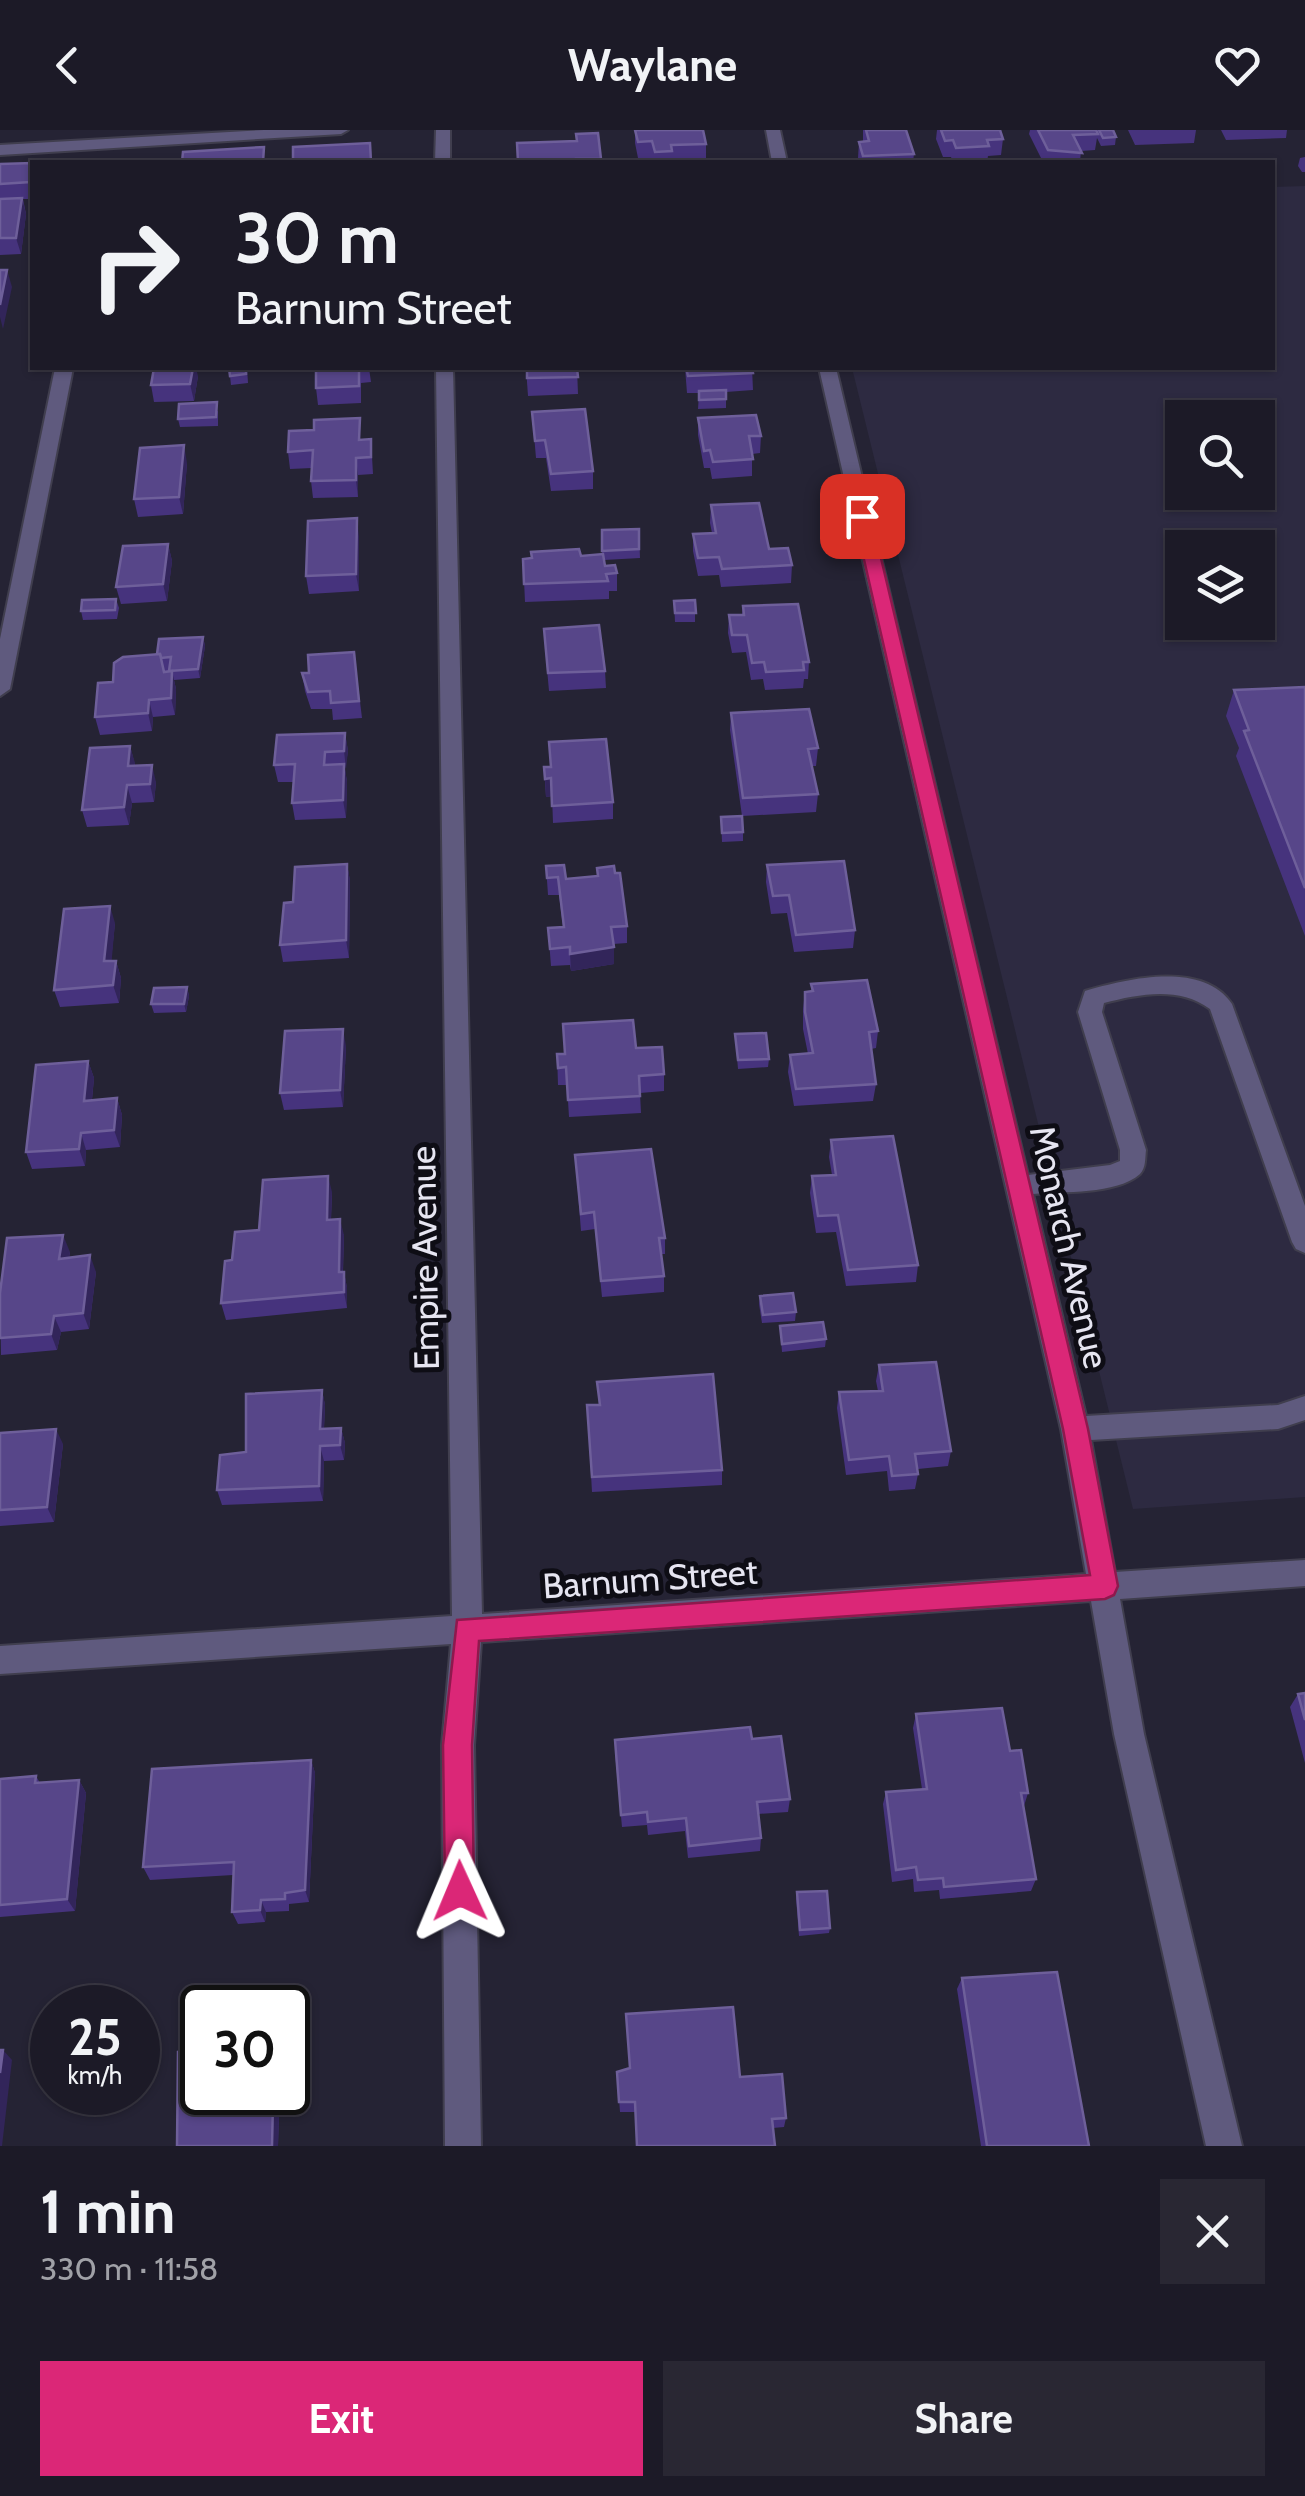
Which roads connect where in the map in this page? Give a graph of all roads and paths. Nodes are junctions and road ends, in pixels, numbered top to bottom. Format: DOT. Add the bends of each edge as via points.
graph roads {
  1 [pos="341,130"];
  2 [pos="442,130"];
  3 [pos="772,130"];
  4 [pos="109,143"];
  5 [pos="0,150"];
  6 [pos="105,160"];
  7 [pos="442,160"];
  8 [pos="780,160"];
  9 [pos="64,370"];
  10 [pos="444,370"];
  11 [pos="828,370"];
  12 [pos="0,688"];
  13 [pos="1018,1186"];
  14 [pos="1305,1242"];
  15 [pos="1305,1408"];
  16 [pos="1075,1429"];
  17 [pos="1305,1573"];
  18 [pos="1105,1586"];
  19 [pos="467,1629"];
  20 [pos="0,1660"];
  21 [pos="463,2146"];
  22 [pos="1224,2146"];
  1 -- 4 [label="street"];
  2 -- 7 [label="street"];
  3 -- 8 [label="street"];
  4 -- 5 [label="street"];
  4 -- 6 [label="street"];
  9 -- 12 [label="street"];
  10 -- 19 [label="street, Empire Avenue"];
  11 -- 13 [label="street, Monarch Avenue"];
  13 -- 14 [label="street" via="1114,1175 1132,1166 1133,1150 1090,1012 1093,997 1180,985 1206,990 1220,1004"];
  13 -- 16 [label="street, Monarch Avenue"];
  15 -- 16 [label="street" via="1278,1416"];
  16 -- 18 [label="street, Monarch Avenue"];
  17 -- 18 [label="street, Barnum Street"];
  18 -- 19 [label="street, Barnum Street"];
  18 -- 22 [label="street, Monarch Avenue" via="1130,1734"];
  19 -- 20 [label="street, Barnum Street"];
  19 -- 21 [label="street, Empire Avenue" via="458,1745"];
}
